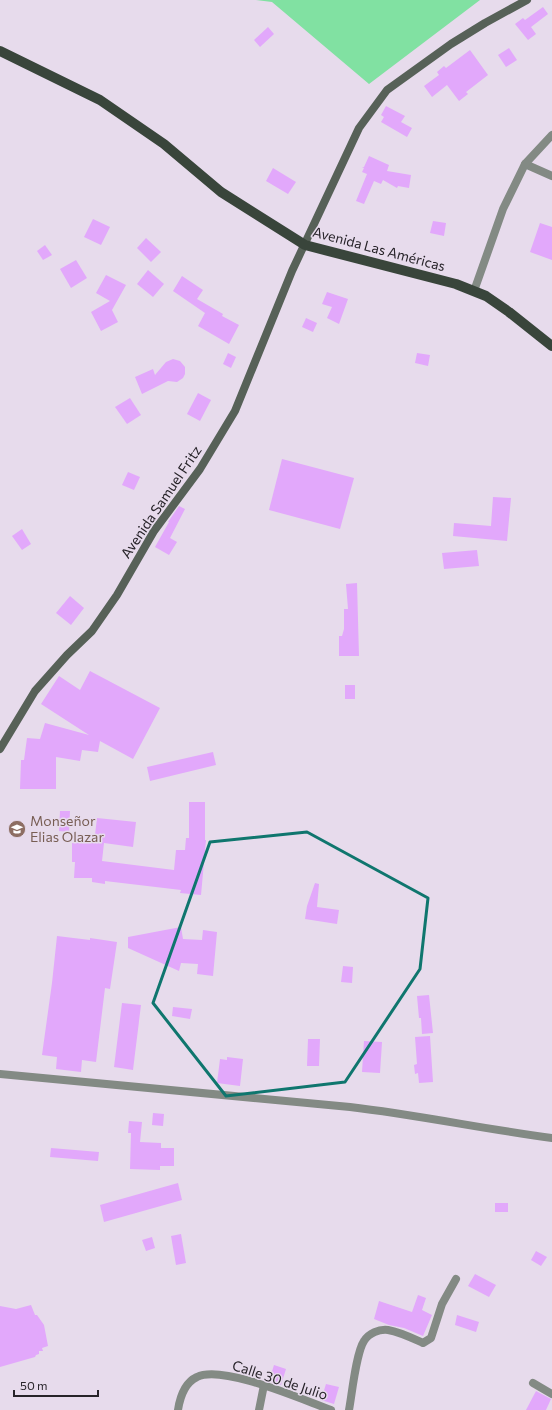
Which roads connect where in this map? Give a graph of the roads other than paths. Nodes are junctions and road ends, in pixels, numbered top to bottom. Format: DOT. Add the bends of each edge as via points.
graph roads {
  1 [pos="527,0"];
  2 [pos="0,51"];
  3 [pos="552,135"];
  4 [pos="525,164"];
  5 [pos="552,176"];
  6 [pos="305,244"];
  7 [pos="474,291"];
  8 [pos="552,346"];
  9 [pos="0,749"];
  10 [pos="0,1074"];
  11 [pos="552,1138"];
  12 [pos="456,1279"];
  13 [pos="533,1383"];
  14 [pos="264,1385"];
  15 [pos="552,1394"];
  16 [pos="178,1410"];
  17 [pos="259,1410"];
  18 [pos="331,1410"];
  19 [pos="349,1410"];
  1 -- 6 [label="street, Avenida Samuel Fritz" via="451,44 387,90 359,128"];
  2 -- 6 [label="main road, Avenida Las Américas" via="100,100 164,144 221,192"];
  3 -- 4 [label="street"];
  4 -- 5 [label="street"];
  4 -- 7 [label="street" via="503,209"];
  6 -- 7 [label="main road, Avenida Las Américas"];
  6 -- 9 [label="street, Avenida Samuel Fritz" via="235,411 200,469 154,531 92,631 35,691"];
  7 -- 8 [label="main road, Avenida Las Américas" via="509,312"];
  10 -- 11 [label="street" via="350,1107"];
  12 -- 19 [label="street" via="442,1304 431,1338 423,1343 387,1330 376,1331 365,1340 359,1354"];
  13 -- 15 [label="street"];
  14 -- 16 [label="street, Calle 30 de Julio" via="221,1374 197,1376 184,1388"];
  14 -- 17 [label="street"];
  14 -- 18 [label="street, Calle 30 de Julio"];
}
